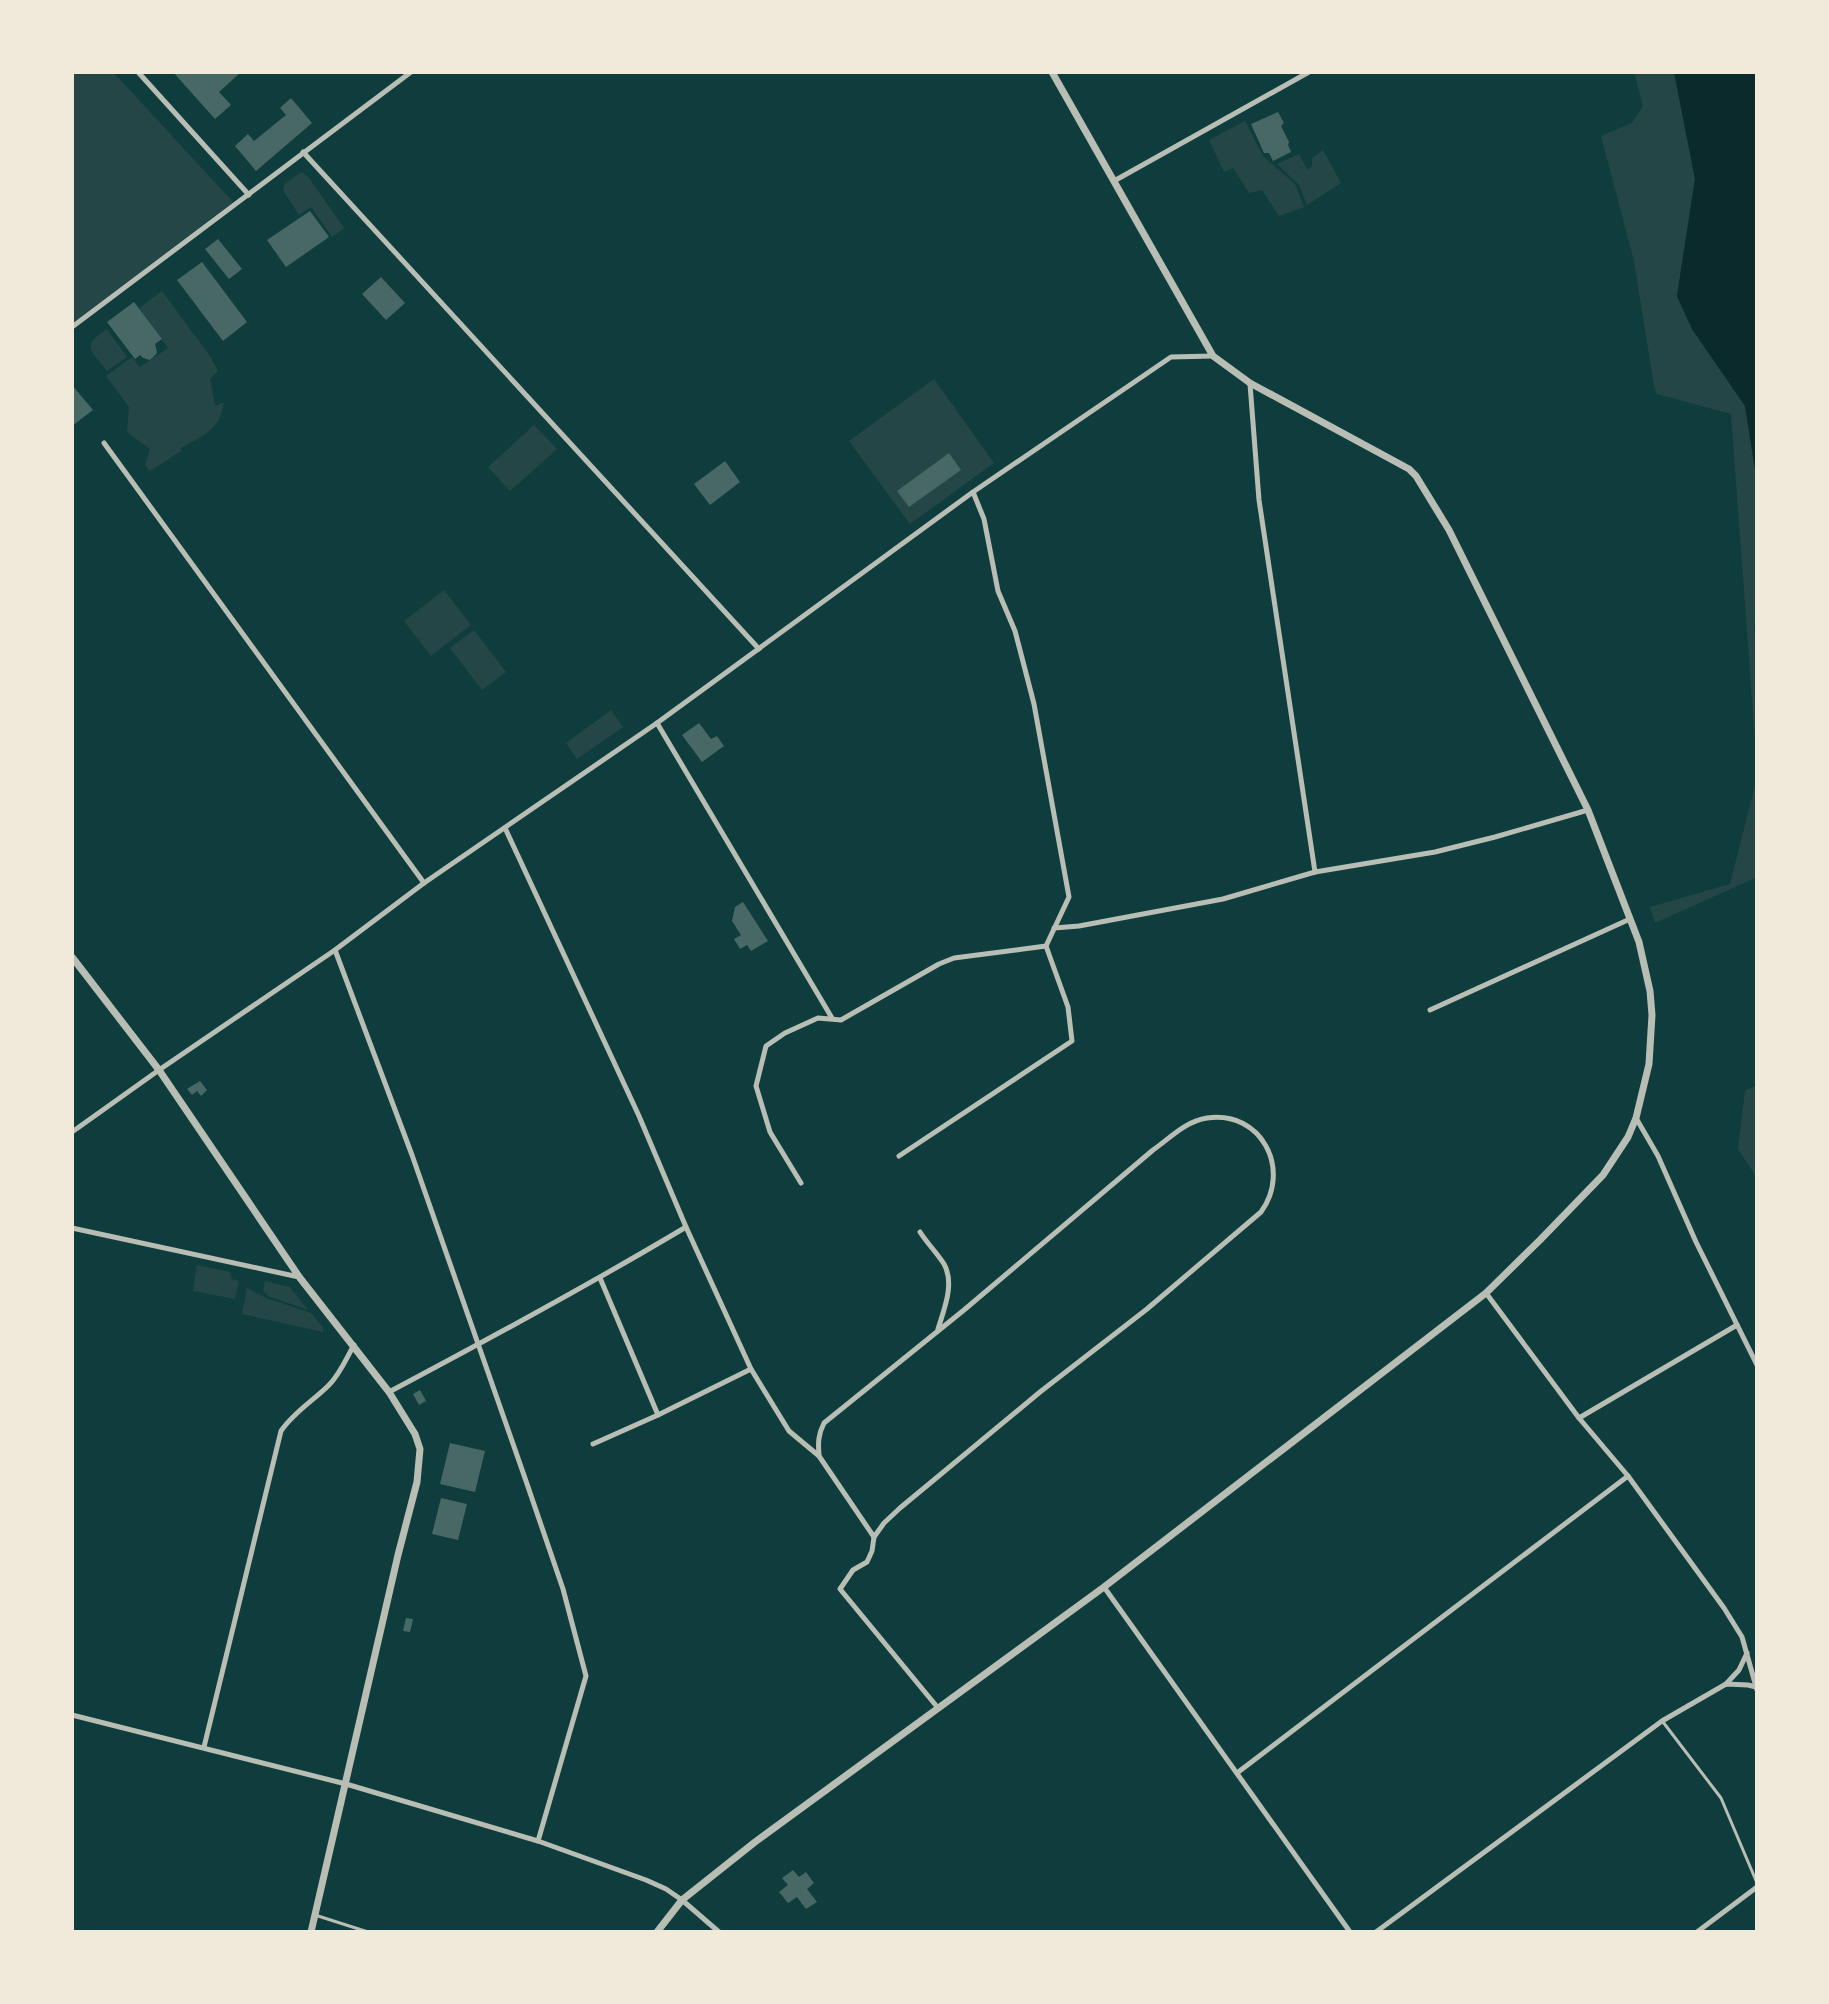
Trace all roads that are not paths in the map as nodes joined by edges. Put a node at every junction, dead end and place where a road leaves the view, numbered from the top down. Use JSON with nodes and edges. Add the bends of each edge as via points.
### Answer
{"nodes":[{"id":1,"x":138,"y":72,"type":"edge"},
{"id":2,"x":411,"y":72,"type":"edge"},
{"id":3,"x":1052,"y":72,"type":"edge"},
{"id":4,"x":1309,"y":72,"type":"edge"},
{"id":5,"x":303,"y":152,"type":"junction"},
{"id":6,"x":1113,"y":182,"type":"junction"},
{"id":7,"x":249,"y":195,"type":"junction"},
{"id":8,"x":72,"y":327,"type":"edge"},
{"id":9,"x":1213,"y":356,"type":"junction"},
{"id":10,"x":1250,"y":383,"type":"junction"},
{"id":11,"x":104,"y":443,"type":"dead end"},
{"id":12,"x":973,"y":492,"type":"junction"},
{"id":13,"x":759,"y":649,"type":"junction"},
{"id":14,"x":657,"y":723,"type":"junction"},
{"id":15,"x":1588,"y":810,"type":"junction"},
{"id":16,"x":505,"y":828,"type":"junction"},
{"id":17,"x":1315,"y":872,"type":"junction"},
{"id":18,"x":424,"y":883,"type":"junction"},
{"id":19,"x":1631,"y":919,"type":"junction"},
{"id":20,"x":1054,"y":928,"type":"junction"},
{"id":21,"x":1046,"y":946,"type":"junction"},
{"id":22,"x":335,"y":950,"type":"junction"},
{"id":23,"x":72,"y":957,"type":"edge"},
{"id":24,"x":1430,"y":1010,"type":"dead end"},
{"id":25,"x":832,"y":1019,"type":"junction"},
{"id":26,"x":159,"y":1070,"type":"junction"},
{"id":27,"x":1636,"y":1118,"type":"junction"},
{"id":28,"x":72,"y":1132,"type":"edge"},
{"id":29,"x":899,"y":1156,"type":"dead end"},
{"id":30,"x":801,"y":1183,"type":"dead end"},
{"id":31,"x":686,"y":1227,"type":"junction"},
{"id":32,"x":72,"y":1228,"type":"edge"},
{"id":33,"x":920,"y":1232,"type":"dead end"},
{"id":34,"x":300,"y":1278,"type":"junction"},
{"id":35,"x":600,"y":1278,"type":"junction"},
{"id":36,"x":1486,"y":1293,"type":"junction"},
{"id":37,"x":1737,"y":1325,"type":"junction"},
{"id":38,"x":938,"y":1331,"type":"junction"},
{"id":39,"x":354,"y":1345,"type":"junction"},
{"id":40,"x":478,"y":1345,"type":"junction"},
{"id":41,"x":1757,"y":1365,"type":"edge"},
{"id":42,"x":751,"y":1369,"type":"junction"},
{"id":43,"x":389,"y":1392,"type":"junction"},
{"id":44,"x":658,"y":1415,"type":"junction"},
{"id":45,"x":1579,"y":1418,"type":"junction"},
{"id":46,"x":593,"y":1444,"type":"dead end"},
{"id":47,"x":819,"y":1456,"type":"junction"},
{"id":48,"x":1628,"y":1476,"type":"junction"},
{"id":49,"x":874,"y":1537,"type":"junction"},
{"id":50,"x":1104,"y":1587,"type":"junction"},
{"id":51,"x":1747,"y":1652,"type":"junction"},
{"id":52,"x":1726,"y":1684,"type":"junction"},
{"id":53,"x":1757,"y":1688,"type":"edge"},
{"id":54,"x":938,"y":1708,"type":"junction"},
{"id":55,"x":72,"y":1715,"type":"edge"},
{"id":56,"x":1662,"y":1721,"type":"junction"},
{"id":57,"x":204,"y":1747,"type":"junction"},
{"id":58,"x":1237,"y":1773,"type":"junction"},
{"id":59,"x":346,"y":1784,"type":"junction"},
{"id":60,"x":538,"y":1841,"type":"junction"},
{"id":61,"x":1757,"y":1885,"type":"edge"},
{"id":62,"x":682,"y":1900,"type":"junction"},
{"id":63,"x":315,"y":1915,"type":"junction"},
{"id":64,"x":311,"y":1932,"type":"edge"},
{"id":65,"x":368,"y":1932,"type":"edge"},
{"id":66,"x":657,"y":1932,"type":"edge"},
{"id":67,"x":719,"y":1932,"type":"edge"},
{"id":68,"x":1350,"y":1932,"type":"edge"},
{"id":69,"x":1376,"y":1932,"type":"edge"},
{"id":70,"x":1697,"y":1932,"type":"edge"}],
"edges":[{"from":1,"to":7,"type":"street"},
{"from":2,"to":5,"type":"street"},
{"from":3,"to":6,"type":"street"},
{"from":4,"to":6,"type":"street"},
{"from":5,"to":7,"type":"street"},
{"from":5,"to":13,"type":"street"},
{"from":6,"to":9,"type":"street"},
{"from":7,"to":8,"type":"street"},
{"from":9,"to":10,"type":"street"},
{"from":9,"to":12,"type":"street","via":[[1171,357]]},
{"from":10,"to":15,"type":"street","via":[[1416,476],[1449,530]]},
{"from":10,"to":17,"type":"street","via":[[1259,500]]},
{"from":11,"to":18,"type":"street"},
{"from":12,"to":13,"type":"street"},
{"from":12,"to":20,"type":"street","via":[[1040,733],[1069,897]]},
{"from":13,"to":14,"type":"street"},
{"from":14,"to":16,"type":"street"},
{"from":14,"to":25,"type":"street"},
{"from":15,"to":17,"type":"street","via":[[1435,852]]},
{"from":15,"to":19,"type":"street"},
{"from":16,"to":18,"type":"street"},
{"from":16,"to":31,"type":"street"},
{"from":17,"to":20,"type":"street","via":[[1223,899]]},
{"from":18,"to":22,"type":"street"},
{"from":19,"to":24,"type":"street"},
{"from":19,"to":27,"type":"street","via":[[1646,966],[1652,1015],[1649,1064]]},
{"from":20,"to":21,"type":"street"},
{"from":21,"to":25,"type":"street","via":[[954,958],[841,1020]]},
{"from":21,"to":29,"type":"street","via":[[1068,1007],[1072,1041]]},
{"from":22,"to":26,"type":"street"},
{"from":22,"to":40,"type":"street"},
{"from":23,"to":26,"type":"street"},
{"from":25,"to":30,"type":"street","via":[[818,1018],[766,1046],[756,1086],[770,1132]]},
{"from":26,"to":28,"type":"street"},
{"from":26,"to":34,"type":"street"},
{"from":27,"to":36,"type":"street","via":[[1603,1175]]},
{"from":27,"to":37,"type":"street"},
{"from":31,"to":35,"type":"street"},
{"from":31,"to":42,"type":"street"},
{"from":32,"to":34,"type":"street"},
{"from":33,"to":38,"type":"street","via":[[949,1279]]},
{"from":34,"to":39,"type":"street"},
{"from":35,"to":40,"type":"street"},
{"from":35,"to":44,"type":"street"},
{"from":36,"to":45,"type":"street"},
{"from":36,"to":50,"type":"street"},
{"from":37,"to":41,"type":"street"},
{"from":37,"to":45,"type":"street"},
{"from":38,"to":47,"type":"street","via":[[824,1423]]},
{"from":38,"to":49,"type":"street","via":[[1185,1126],[1208,1118],[1233,1120],[1262,1140],[1274,1172],[1272,1193],[1261,1212],[900,1508]]},
{"from":39,"to":43,"type":"street"},
{"from":39,"to":57,"type":"street","via":[[330,1384],[281,1431]]},
{"from":40,"to":43,"type":"street"},
{"from":40,"to":60,"type":"street","via":[[563,1589],[586,1676]]},
{"from":42,"to":44,"type":"street"},
{"from":42,"to":47,"type":"street","via":[[789,1431]]},
{"from":43,"to":59,"type":"street","via":[[415,1434],[420,1463]]},
{"from":44,"to":46,"type":"street"},
{"from":45,"to":48,"type":"street"},
{"from":47,"to":49,"type":"street"},
{"from":48,"to":51,"type":"street","via":[[1724,1608]]},
{"from":48,"to":58,"type":"street"},
{"from":49,"to":54,"type":"street","via":[[871,1556],[840,1589]]},
{"from":50,"to":54,"type":"street"},
{"from":50,"to":58,"type":"street"},
{"from":51,"to":52,"type":"street"},
{"from":51,"to":53,"type":"street"},
{"from":52,"to":53,"type":"street"},
{"from":52,"to":56,"type":"street"},
{"from":54,"to":62,"type":"street"},
{"from":55,"to":57,"type":"street"},
{"from":56,"to":61,"type":"lane","via":[[1721,1798]]},
{"from":56,"to":69,"type":"street"},
{"from":57,"to":59,"type":"street"},
{"from":58,"to":68,"type":"street"},
{"from":59,"to":60,"type":"street"},
{"from":59,"to":63,"type":"street"},
{"from":60,"to":62,"type":"street","via":[[646,1880]]},
{"from":61,"to":70,"type":"street"},
{"from":62,"to":66,"type":"street"},
{"from":62,"to":67,"type":"street"},
{"from":63,"to":64,"type":"street"},
{"from":63,"to":65,"type":"lane"}]}
